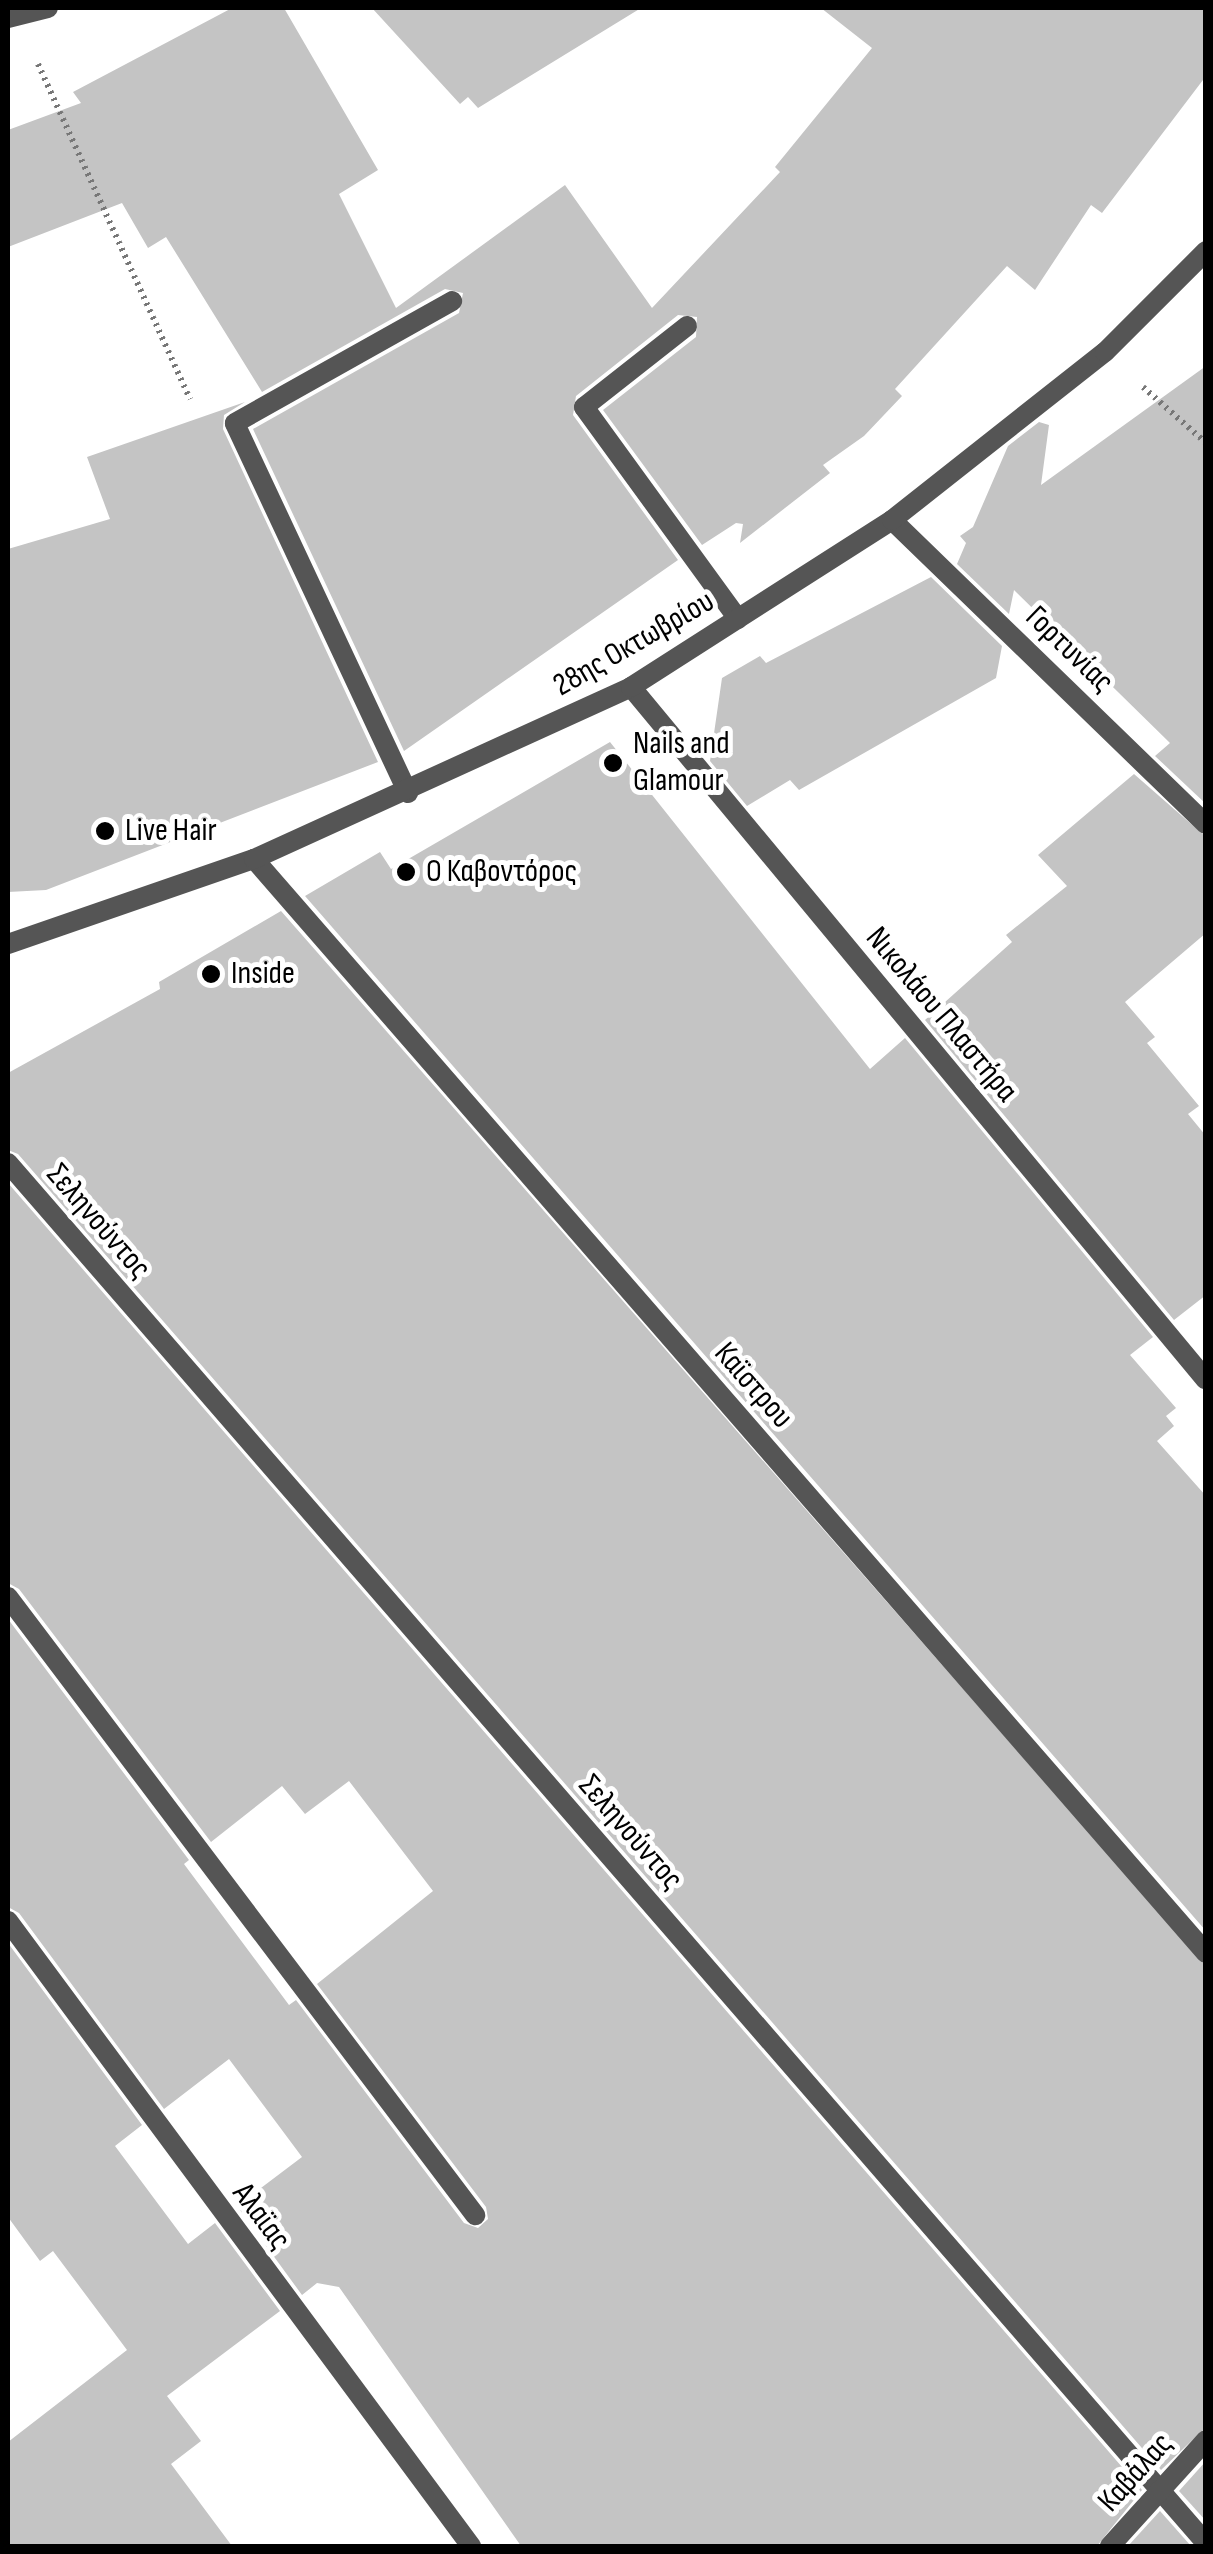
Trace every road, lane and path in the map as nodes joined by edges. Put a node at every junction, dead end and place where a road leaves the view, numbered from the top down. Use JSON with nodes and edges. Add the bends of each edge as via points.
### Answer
{"nodes":[{"id":1,"x":48,"y":8,"type":"edge"},
{"id":2,"x":12,"y":18,"type":"edge"},
{"id":3,"x":1206,"y":251,"type":"edge"},
{"id":4,"x":452,"y":301,"type":"dead end"},
{"id":5,"x":687,"y":326,"type":"dead end"},
{"id":6,"x":1105,"y":352,"type":"junction"},
{"id":7,"x":235,"y":424,"type":"junction"},
{"id":8,"x":1206,"y":443,"type":"edge"},
{"id":9,"x":892,"y":520,"type":"junction"},
{"id":10,"x":738,"y":619,"type":"junction"},
{"id":11,"x":631,"y":688,"type":"junction"},
{"id":12,"x":408,"y":794,"type":"junction"},
{"id":13,"x":1206,"y":824,"type":"edge"},
{"id":14,"x":254,"y":859,"type":"junction"},
{"id":15,"x":8,"y":944,"type":"edge"},
{"id":16,"x":8,"y":1164,"type":"edge"},
{"id":17,"x":1206,"y":1380,"type":"edge"},
{"id":18,"x":8,"y":1597,"type":"edge"},
{"id":19,"x":8,"y":1921,"type":"edge"},
{"id":20,"x":1206,"y":1953,"type":"edge"},
{"id":21,"x":475,"y":2215,"type":"dead end"},
{"id":22,"x":1206,"y":2440,"type":"edge"},
{"id":23,"x":1164,"y":2491,"type":"junction"},
{"id":24,"x":1206,"y":2543,"type":"edge"},
{"id":25,"x":470,"y":2546,"type":"edge"},
{"id":26,"x":1110,"y":2546,"type":"edge"}],
"edges":[{"from":1,"to":2,"type":"street"},
{"from":2,"to":7,"type":"path","via":[[195,410]]},
{"from":3,"to":6,"type":"street","name":"28ης Οκτωβρίου"},
{"from":4,"to":7,"type":"street"},
{"from":5,"to":10,"type":"street","via":[[584,407]]},
{"from":6,"to":8,"type":"path"},
{"from":6,"to":9,"type":"street","name":"28ης Οκτωβρίου"},
{"from":7,"to":12,"type":"street"},
{"from":9,"to":10,"type":"street","name":"28ης Οκτωβρίου"},
{"from":9,"to":13,"type":"street","name":"Γορτυνίας"},
{"from":10,"to":11,"type":"street","name":"28ης Οκτωβρίου"},
{"from":11,"to":12,"type":"street","name":"28ης Οκτωβρίου"},
{"from":11,"to":17,"type":"street","name":"Νικολάου Πλαστήρα"},
{"from":12,"to":14,"type":"street","name":"28ης Οκτωβρίου"},
{"from":14,"to":15,"type":"street","name":"28ης Οκτωβρίου"},
{"from":14,"to":20,"type":"street","name":"Καϊστρου"},
{"from":16,"to":23,"type":"street","name":"Σεληνούντος"},
{"from":18,"to":21,"type":"street"},
{"from":19,"to":25,"type":"street","name":"Αλαϊας"},
{"from":22,"to":23,"type":"street","name":"Καβάλας"},
{"from":23,"to":24,"type":"street","name":"Σεληνούντος"},
{"from":23,"to":26,"type":"street","name":"Καβάλας"}]}
